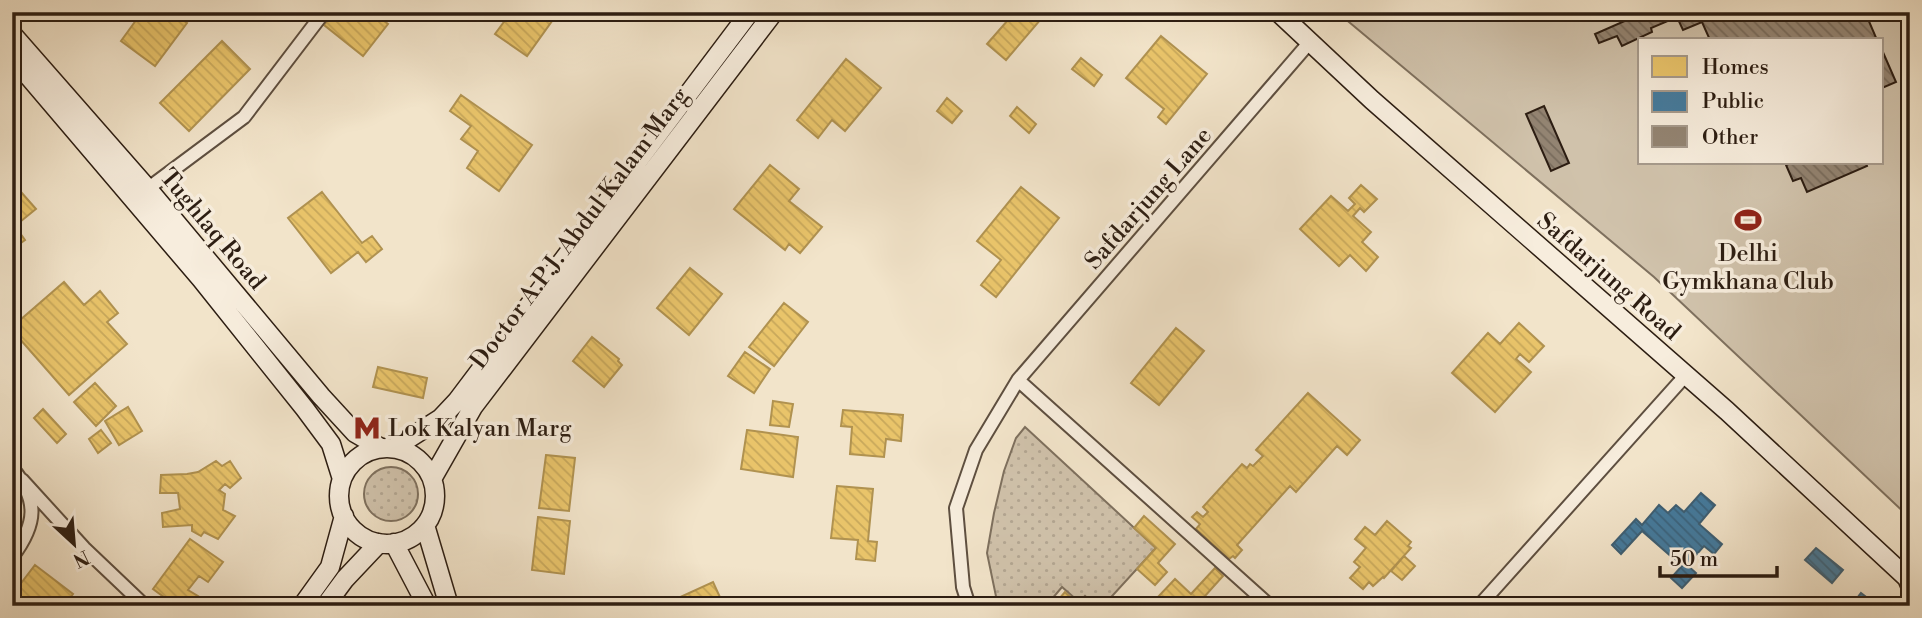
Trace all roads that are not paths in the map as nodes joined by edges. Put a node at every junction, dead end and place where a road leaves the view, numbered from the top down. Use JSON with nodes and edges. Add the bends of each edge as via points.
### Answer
{"nodes":[{"id":1,"x":750,"y":12,"type":"edge"},
{"id":2,"x":774,"y":12,"type":"edge"},
{"id":3,"x":1278,"y":12,"type":"edge"},
{"id":4,"x":323,"y":13,"type":"edge"},
{"id":5,"x":12,"y":34,"type":"edge"},
{"id":6,"x":1309,"y":43,"type":"junction"},
{"id":7,"x":14,"y":61,"type":"edge"},
{"id":8,"x":141,"y":195,"type":"junction"},
{"id":9,"x":1685,"y":376,"type":"junction"},
{"id":10,"x":1018,"y":380,"type":"junction"},
{"id":11,"x":387,"y":448,"type":"junction"},
{"id":12,"x":12,"y":468,"type":"edge"},
{"id":13,"x":432,"y":479,"type":"junction"},
{"id":14,"x":22,"y":480,"type":"junction"},
{"id":15,"x":342,"y":480,"type":"junction"},
{"id":16,"x":344,"y":516,"type":"junction"},
{"id":17,"x":425,"y":525,"type":"junction"},
{"id":18,"x":387,"y":543,"type":"junction"},
{"id":19,"x":12,"y":557,"type":"edge"},
{"id":20,"x":1909,"y":581,"type":"edge"},
{"id":21,"x":330,"y":599,"type":"edge"},
{"id":22,"x":145,"y":606,"type":"edge"},
{"id":23,"x":302,"y":606,"type":"edge"},
{"id":24,"x":427,"y":606,"type":"edge"},
{"id":25,"x":449,"y":606,"type":"edge"},
{"id":26,"x":969,"y":606,"type":"edge"},
{"id":27,"x":1270,"y":606,"type":"edge"},
{"id":28,"x":1479,"y":606,"type":"edge"}],
"edges":[{"from":1,"to":11,"type":"main road","name":"Doctor A.P.J. Abdul Kalam Marg","via":[[457,401],[441,418]]},
{"from":2,"to":13,"type":"main road","name":"Doctor A.P.J. Abdul Kalam Marg","via":[[473,408]]},
{"from":3,"to":6,"type":"main road","name":"Safdarjung Road"},
{"from":4,"to":8,"type":"street","via":[[244,117]]},
{"from":5,"to":8,"type":"main road","name":"Tughlaq Road"},
{"from":6,"to":9,"type":"main road","name":"Safdarjung Road"},
{"from":6,"to":10,"type":"street","name":"Safdarjung Lane"},
{"from":7,"to":8,"type":"main road","name":"Tughlaq Road"},
{"from":8,"to":11,"type":"main road","name":"Tughlaq Road","via":[[355,433]]},
{"from":8,"to":15,"type":"main road","name":"Tughlaq Road","via":[[331,444]]},
{"from":9,"to":20,"type":"main road","name":"Safdarjung Road"},
{"from":9,"to":28,"type":"street"},
{"from":10,"to":26,"type":"street","name":"Safdarjung Lane","via":[[976,450],[956,508]]},
{"from":10,"to":27,"type":"street"},
{"from":11,"to":13,"type":"main road","via":[[414,456]]},
{"from":11,"to":15,"type":"main road","via":[[360,456]]},
{"from":12,"to":14,"type":"street"},
{"from":13,"to":17,"type":"main road","via":[[434,508]]},
{"from":14,"to":19,"type":"street","via":[[31,502],[31,524]]},
{"from":14,"to":22,"type":"street"},
{"from":15,"to":16,"type":"main road"},
{"from":16,"to":18,"type":"main road","via":[[359,534]]},
{"from":16,"to":23,"type":"main road","via":[[330,567]]},
{"from":17,"to":18,"type":"main road","via":[[411,537]]},
{"from":17,"to":25,"type":"main road"},
{"from":18,"to":21,"type":"main road"},
{"from":18,"to":24,"type":"main road"}]}
